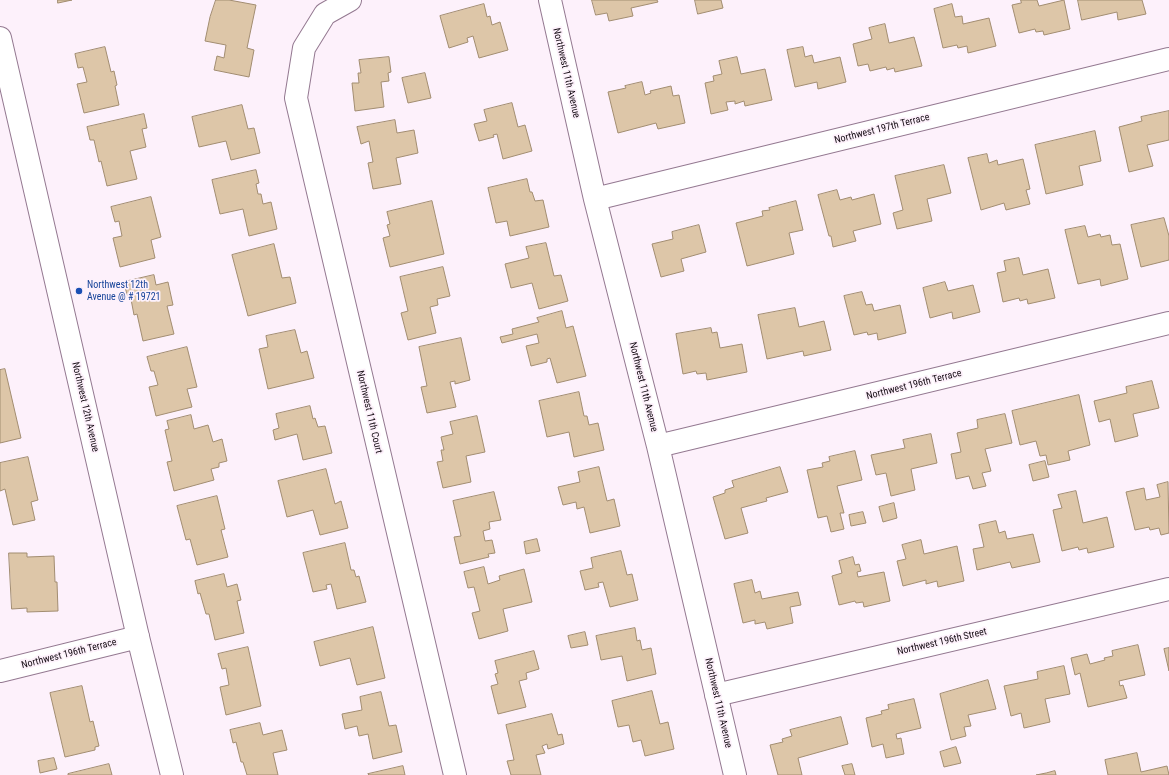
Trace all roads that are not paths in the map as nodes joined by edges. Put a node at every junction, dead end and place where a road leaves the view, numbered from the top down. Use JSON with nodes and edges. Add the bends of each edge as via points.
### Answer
{"nodes":[{"id":1,"x":350,"y":0,"type":"edge"},
{"id":2,"x":550,"y":0,"type":"edge"},
{"id":3,"x":0,"y":38,"type":"edge"},
{"id":4,"x":1169,"y":59,"type":"edge"},
{"id":5,"x":595,"y":199,"type":"junction"},
{"id":6,"x":1169,"y":323,"type":"edge"},
{"id":7,"x":658,"y":446,"type":"junction"},
{"id":8,"x":1169,"y":589,"type":"edge"},
{"id":9,"x":138,"y":637,"type":"junction"},
{"id":10,"x":0,"y":671,"type":"edge"},
{"id":11,"x":716,"y":695,"type":"junction"},
{"id":12,"x":172,"y":775,"type":"edge"},
{"id":13,"x":455,"y":775,"type":"edge"},
{"id":14,"x":735,"y":775,"type":"edge"}],
"edges":[{"from":1,"to":13,"type":"street","name":"Northwest 11th Court","via":[[324,14],[304,48],[296,98]]},
{"from":2,"to":5,"type":"street","name":"Northwest 11th Avenue"},
{"from":3,"to":9,"type":"street","name":"Northwest 12th Avenue"},
{"from":4,"to":5,"type":"street","name":"Northwest 197th Terrace"},
{"from":5,"to":7,"type":"street","name":"Northwest 11th Avenue"},
{"from":6,"to":7,"type":"street","name":"Northwest 196th Terrace"},
{"from":7,"to":11,"type":"street","name":"Northwest 11th Avenue"},
{"from":8,"to":11,"type":"street","name":"Northwest 196th Street"},
{"from":9,"to":10,"type":"street","name":"Northwest 196th Terrace"},
{"from":9,"to":12,"type":"street","name":"Northwest 12th Avenue"},
{"from":11,"to":14,"type":"street","name":"Northwest 11th Avenue"}]}
